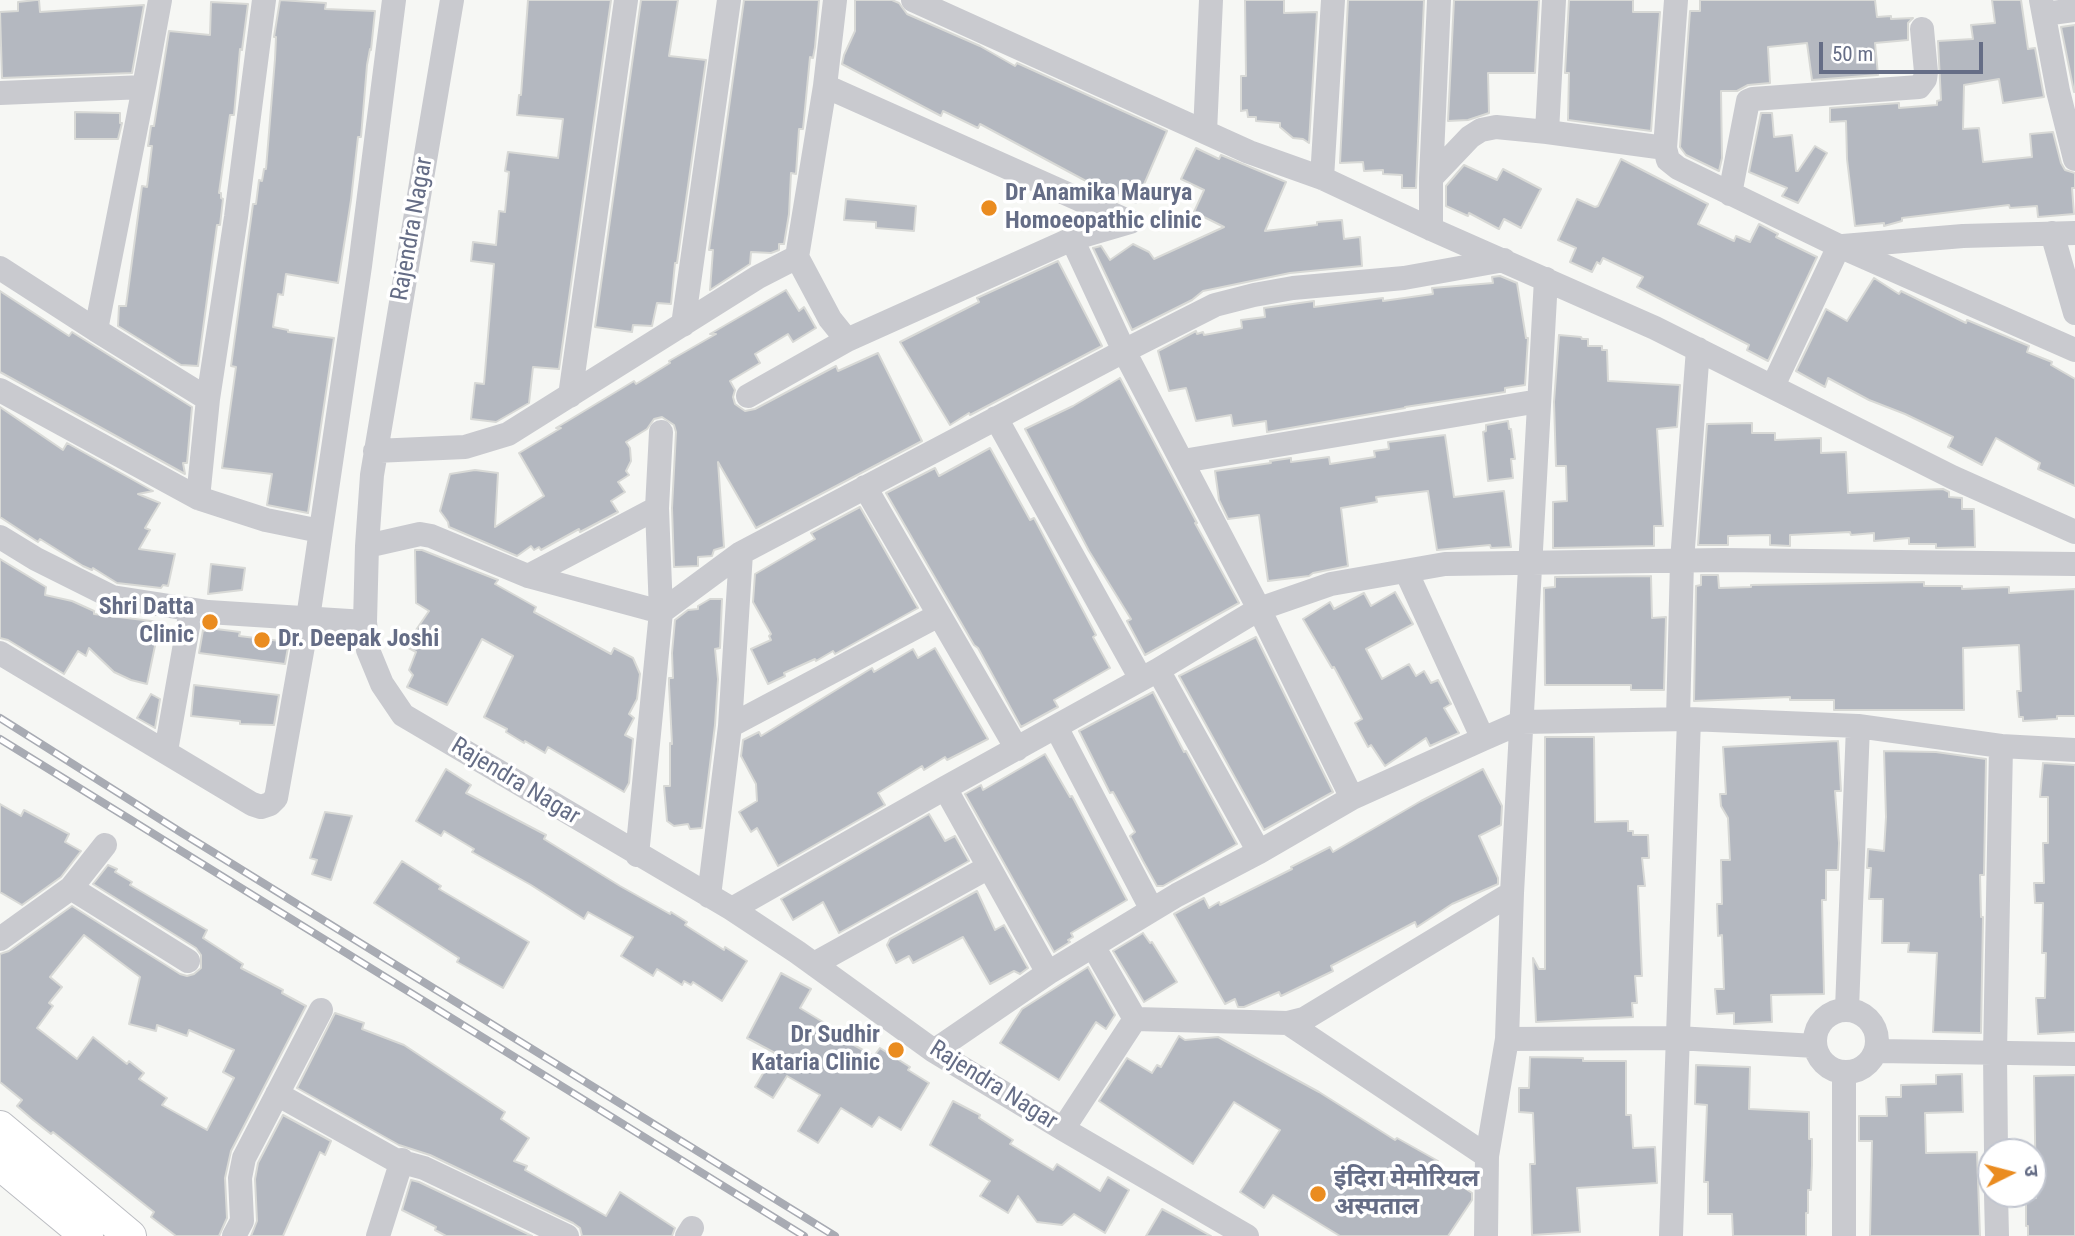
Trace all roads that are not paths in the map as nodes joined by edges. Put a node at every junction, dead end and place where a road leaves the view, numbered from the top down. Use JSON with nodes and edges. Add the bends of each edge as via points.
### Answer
{"nodes":[{"id":1,"x":160,"y":0,"type":"edge"},
{"id":2,"x":264,"y":0,"type":"edge"},
{"id":3,"x":394,"y":0,"type":"edge"},
{"id":4,"x":452,"y":0,"type":"edge"},
{"id":5,"x":626,"y":0,"type":"edge"},
{"id":6,"x":729,"y":0,"type":"edge"},
{"id":7,"x":835,"y":0,"type":"edge"},
{"id":8,"x":913,"y":0,"type":"edge"},
{"id":9,"x":1211,"y":0,"type":"edge"},
{"id":10,"x":1333,"y":0,"type":"edge"},
{"id":11,"x":1439,"y":0,"type":"edge"},
{"id":12,"x":1554,"y":0,"type":"edge"},
{"id":13,"x":1676,"y":0,"type":"edge"},
{"id":14,"x":2042,"y":7,"type":"edge"},
{"id":15,"x":2075,"y":10,"type":"edge"},
{"id":16,"x":1923,"y":29,"type":"dead end"},
{"id":17,"x":825,"y":86,"type":"junction"},
{"id":18,"x":144,"y":87,"type":"junction"},
{"id":19,"x":0,"y":93,"type":"edge"},
{"id":20,"x":2070,"y":124,"type":"edge"},
{"id":21,"x":1205,"y":132,"type":"junction"},
{"id":22,"x":1547,"y":132,"type":"junction"},
{"id":23,"x":1665,"y":148,"type":"junction"},
{"id":24,"x":2075,"y":159,"type":"edge"},
{"id":25,"x":1322,"y":178,"type":"junction"},
{"id":26,"x":1431,"y":178,"type":"junction"},
{"id":27,"x":1730,"y":194,"type":"junction"},
{"id":28,"x":1431,"y":229,"type":"junction"},
{"id":29,"x":2064,"y":233,"type":"edge"},
{"id":30,"x":1072,"y":239,"type":"junction"},
{"id":31,"x":1839,"y":246,"type":"junction"},
{"id":32,"x":797,"y":257,"type":"junction"},
{"id":33,"x":1504,"y":260,"type":"junction"},
{"id":34,"x":0,"y":268,"type":"edge"},
{"id":35,"x":1546,"y":279,"type":"junction"},
{"id":36,"x":2075,"y":313,"type":"edge"},
{"id":37,"x":683,"y":325,"type":"junction"},
{"id":38,"x":96,"y":330,"type":"junction"},
{"id":39,"x":847,"y":340,"type":"junction"},
{"id":40,"x":1698,"y":349,"type":"junction"},
{"id":41,"x":2075,"y":350,"type":"edge"},
{"id":42,"x":1124,"y":351,"type":"junction"},
{"id":43,"x":1773,"y":386,"type":"junction"},
{"id":44,"x":0,"y":390,"type":"edge"},
{"id":45,"x":570,"y":396,"type":"junction"},
{"id":46,"x":748,"y":396,"type":"dead end"},
{"id":47,"x":208,"y":399,"type":"junction"},
{"id":48,"x":1539,"y":401,"type":"junction"},
{"id":49,"x":996,"y":418,"type":"junction"},
{"id":50,"x":661,"y":432,"type":"dead end"},
{"id":51,"x":375,"y":451,"type":"junction"},
{"id":52,"x":1182,"y":461,"type":"junction"},
{"id":53,"x":864,"y":487,"type":"junction"},
{"id":54,"x":198,"y":498,"type":"junction"},
{"id":55,"x":657,"y":508,"type":"junction"},
{"id":56,"x":320,"y":531,"type":"junction"},
{"id":57,"x":2075,"y":532,"type":"edge"},
{"id":58,"x":0,"y":537,"type":"edge"},
{"id":59,"x":367,"y":546,"type":"junction"},
{"id":60,"x":741,"y":553,"type":"junction"},
{"id":61,"x":1682,"y":561,"type":"junction"},
{"id":62,"x":1530,"y":563,"type":"junction"},
{"id":63,"x":2075,"y":564,"type":"edge"},
{"id":64,"x":1406,"y":571,"type":"junction"},
{"id":65,"x":528,"y":576,"type":"junction"},
{"id":66,"x":1259,"y":609,"type":"junction"},
{"id":67,"x":191,"y":610,"type":"junction"},
{"id":68,"x":661,"y":612,"type":"junction"},
{"id":69,"x":939,"y":615,"type":"junction"},
{"id":70,"x":308,"y":618,"type":"junction"},
{"id":71,"x":365,"y":622,"type":"junction"},
{"id":72,"x":0,"y":653,"type":"edge"},
{"id":73,"x":1150,"y":674,"type":"junction"},
{"id":74,"x":1684,"y":719,"type":"junction"},
{"id":75,"x":1521,"y":722,"type":"junction"},
{"id":76,"x":730,"y":726,"type":"junction"},
{"id":77,"x":1858,"y":726,"type":"junction"},
{"id":78,"x":1056,"y":727,"type":"junction"},
{"id":79,"x":1483,"y":739,"type":"junction"},
{"id":80,"x":2001,"y":746,"type":"junction"},
{"id":81,"x":1017,"y":749,"type":"junction"},
{"id":82,"x":2075,"y":750,"type":"edge"},
{"id":83,"x":166,"y":751,"type":"junction"},
{"id":84,"x":945,"y":788,"type":"junction"},
{"id":85,"x":1352,"y":798,"type":"junction"},
{"id":86,"x":105,"y":845,"type":"dead end"},
{"id":87,"x":1259,"y":852,"type":"junction"},
{"id":88,"x":637,"y":855,"type":"junction"},
{"id":89,"x":989,"y":867,"type":"junction"},
{"id":90,"x":71,"y":888,"type":"junction"},
{"id":91,"x":1512,"y":893,"type":"junction"},
{"id":92,"x":709,"y":896,"type":"junction"},
{"id":93,"x":732,"y":909,"type":"junction"},
{"id":94,"x":1152,"y":910,"type":"junction"},
{"id":95,"x":0,"y":939,"type":"edge"},
{"id":96,"x":1093,"y":946,"type":"junction"},
{"id":97,"x":188,"y":961,"type":"dead end"},
{"id":98,"x":814,"y":964,"type":"junction"},
{"id":99,"x":1048,"y":973,"type":"junction"},
{"id":100,"x":1847,"y":1009,"type":"junction"},
{"id":101,"x":321,"y":1010,"type":"dead end"},
{"id":102,"x":1135,"y":1020,"type":"junction"},
{"id":103,"x":1288,"y":1023,"type":"junction"},
{"id":104,"x":1677,"y":1038,"type":"junction"},
{"id":105,"x":1507,"y":1039,"type":"junction"},
{"id":106,"x":1815,"y":1046,"type":"junction"},
{"id":107,"x":934,"y":1051,"type":"junction"},
{"id":108,"x":1877,"y":1051,"type":"junction"},
{"id":109,"x":1995,"y":1053,"type":"junction"},
{"id":110,"x":2075,"y":1054,"type":"edge"},
{"id":111,"x":1844,"y":1072,"type":"junction"},
{"id":112,"x":277,"y":1094,"type":"junction"},
{"id":113,"x":0,"y":1127,"type":"edge"},
{"id":114,"x":1063,"y":1129,"type":"junction"},
{"id":115,"x":1996,"y":1138,"type":"edge"},
{"id":116,"x":1487,"y":1156,"type":"junction"},
{"id":117,"x":402,"y":1160,"type":"junction"},
{"id":118,"x":0,"y":1164,"type":"edge"},
{"id":119,"x":1996,"y":1208,"type":"edge"},
{"id":120,"x":87,"y":1236,"type":"edge"},
{"id":121,"x":130,"y":1236,"type":"edge"},
{"id":122,"x":234,"y":1236,"type":"edge"},
{"id":123,"x":378,"y":1236,"type":"edge"},
{"id":124,"x":567,"y":1236,"type":"edge"},
{"id":125,"x":1247,"y":1236,"type":"edge"},
{"id":126,"x":1486,"y":1236,"type":"edge"},
{"id":127,"x":1671,"y":1236,"type":"edge"},
{"id":128,"x":1844,"y":1236,"type":"edge"},
{"id":129,"x":1997,"y":1236,"type":"edge"}],
"edges":[{"from":1,"to":18,"type":"street"},
{"from":2,"to":47,"type":"street"},
{"from":3,"to":56,"type":"street"},
{"from":4,"to":51,"type":"street","name":"Rajendra Nagar"},
{"from":5,"to":45,"type":"street"},
{"from":6,"to":37,"type":"street"},
{"from":7,"to":17,"type":"street"},
{"from":8,"to":21,"type":"street"},
{"from":9,"to":21,"type":"street"},
{"from":10,"to":25,"type":"street"},
{"from":11,"to":26,"type":"street"},
{"from":12,"to":22,"type":"street"},
{"from":13,"to":23,"type":"street"},
{"from":14,"to":15,"type":"street"},
{"from":14,"to":20,"type":"street"},
{"from":16,"to":27,"type":"street","via":[[1926,72],[1919,87],[1748,102]]},
{"from":17,"to":30,"type":"street","via":[[1130,222]]},
{"from":17,"to":32,"type":"street"},
{"from":18,"to":19,"type":"street"},
{"from":18,"to":38,"type":"street"},
{"from":20,"to":24,"type":"street"},
{"from":21,"to":25,"type":"street"},
{"from":22,"to":23,"type":"street"},
{"from":22,"to":26,"type":"street","via":[[1481,130]]},
{"from":23,"to":27,"type":"street","via":[[1668,160],[1678,168]]},
{"from":25,"to":28,"type":"street"},
{"from":26,"to":28,"type":"street"},
{"from":27,"to":31,"type":"street"},
{"from":28,"to":33,"type":"street"},
{"from":29,"to":31,"type":"street"},
{"from":29,"to":36,"type":"street"},
{"from":30,"to":39,"type":"street"},
{"from":30,"to":42,"type":"street"},
{"from":31,"to":41,"type":"street"},
{"from":31,"to":43,"type":"street"},
{"from":32,"to":37,"type":"street"},
{"from":32,"to":39,"type":"street","via":[[830,319]]},
{"from":33,"to":35,"type":"street"},
{"from":33,"to":42,"type":"street","via":[[1404,278],[1293,288],[1215,304]]},
{"from":34,"to":38,"type":"street"},
{"from":35,"to":40,"type":"street"},
{"from":35,"to":48,"type":"street"},
{"from":37,"to":45,"type":"street"},
{"from":38,"to":47,"type":"street"},
{"from":39,"to":46,"type":"street"},
{"from":40,"to":43,"type":"street"},
{"from":40,"to":61,"type":"street"},
{"from":42,"to":49,"type":"street"},
{"from":42,"to":52,"type":"street"},
{"from":43,"to":57,"type":"street","via":[[1952,477]]},
{"from":44,"to":54,"type":"street"},
{"from":45,"to":51,"type":"street","via":[[488,441],[465,447]]},
{"from":47,"to":54,"type":"street"},
{"from":48,"to":52,"type":"street"},
{"from":48,"to":62,"type":"street"},
{"from":49,"to":53,"type":"street"},
{"from":49,"to":73,"type":"street"},
{"from":50,"to":55,"type":"street"},
{"from":51,"to":59,"type":"street","name":"Rajendra Nagar"},
{"from":52,"to":66,"type":"street"},
{"from":53,"to":60,"type":"street"},
{"from":53,"to":69,"type":"street"},
{"from":54,"to":56,"type":"street"},
{"from":55,"to":65,"type":"street"},
{"from":55,"to":68,"type":"street"},
{"from":56,"to":70,"type":"street"},
{"from":58,"to":67,"type":"street","via":[[112,597]]},
{"from":59,"to":65,"type":"street","via":[[420,534],[431,536]]},
{"from":59,"to":71,"type":"street","name":"Rajendra Nagar"},
{"from":60,"to":68,"type":"street"},
{"from":60,"to":76,"type":"street"},
{"from":61,"to":62,"type":"street"},
{"from":61,"to":63,"type":"street"},
{"from":61,"to":74,"type":"street"},
{"from":62,"to":64,"type":"street","via":[[1445,564]]},
{"from":62,"to":75,"type":"street"},
{"from":64,"to":66,"type":"street","via":[[1331,584]]},
{"from":64,"to":79,"type":"street"},
{"from":65,"to":68,"type":"street"},
{"from":66,"to":73,"type":"street"},
{"from":66,"to":85,"type":"street"},
{"from":67,"to":70,"type":"street"},
{"from":67,"to":83,"type":"street"},
{"from":68,"to":88,"type":"street"},
{"from":69,"to":76,"type":"street"},
{"from":69,"to":81,"type":"street"},
{"from":70,"to":71,"type":"street"},
{"from":70,"to":83,"type":"street","via":[[276,798],[270,804],[252,804]]},
{"from":71,"to":88,"type":"street","name":"Rajendra Nagar","via":[[368,650],[382,684],[403,715]]},
{"from":72,"to":83,"type":"street"},
{"from":73,"to":78,"type":"street"},
{"from":73,"to":87,"type":"street"},
{"from":74,"to":75,"type":"street"},
{"from":74,"to":77,"type":"street"},
{"from":74,"to":104,"type":"street"},
{"from":75,"to":79,"type":"street"},
{"from":75,"to":91,"type":"street"},
{"from":76,"to":92,"type":"street"},
{"from":77,"to":80,"type":"street"},
{"from":77,"to":100,"type":"street"},
{"from":78,"to":81,"type":"street"},
{"from":78,"to":94,"type":"street"},
{"from":79,"to":85,"type":"street"},
{"from":80,"to":82,"type":"street"},
{"from":80,"to":109,"type":"street"},
{"from":81,"to":84,"type":"street"},
{"from":84,"to":89,"type":"street"},
{"from":84,"to":93,"type":"street"},
{"from":85,"to":87,"type":"street"},
{"from":86,"to":90,"type":"street"},
{"from":87,"to":94,"type":"street"},
{"from":88,"to":92,"type":"street","name":"Rajendra Nagar"},
{"from":89,"to":98,"type":"street"},
{"from":89,"to":99,"type":"street"},
{"from":90,"to":95,"type":"street"},
{"from":90,"to":97,"type":"street"},
{"from":91,"to":103,"type":"street","via":[[1304,1019]]},
{"from":91,"to":105,"type":"street"},
{"from":92,"to":93,"type":"street","name":"Rajendra Nagar"},
{"from":93,"to":98,"type":"street","name":"Rajendra Nagar"},
{"from":94,"to":96,"type":"street"},
{"from":96,"to":99,"type":"street"},
{"from":96,"to":102,"type":"street"},
{"from":98,"to":107,"type":"street","name":"Rajendra Nagar"},
{"from":99,"to":107,"type":"street"},
{"from":100,"to":106,"type":"street","via":[[1826,1016],[1819,1024]]},
{"from":100,"to":108,"type":"street","via":[[1858,1011],[1874,1025]]},
{"from":101,"to":112,"type":"street"},
{"from":102,"to":103,"type":"street"},
{"from":102,"to":114,"type":"street"},
{"from":103,"to":116,"type":"street"},
{"from":104,"to":105,"type":"street"},
{"from":104,"to":106,"type":"street"},
{"from":104,"to":127,"type":"street"},
{"from":105,"to":116,"type":"street"},
{"from":106,"to":111,"type":"street","via":[[1824,1065]]},
{"from":107,"to":114,"type":"street","name":"Rajendra Nagar"},
{"from":108,"to":109,"type":"street"},
{"from":108,"to":111,"type":"street","via":[[1867,1064]]},
{"from":109,"to":110,"type":"street"},
{"from":109,"to":115,"type":"street"},
{"from":111,"to":128,"type":"street"},
{"from":112,"to":117,"type":"street"},
{"from":112,"to":122,"type":"street","via":[[241,1168],[242,1221]]},
{"from":113,"to":121,"type":"main road"},
{"from":114,"to":125,"type":"street","name":"Rajendra Nagar"},
{"from":116,"to":126,"type":"street"},
{"from":117,"to":123,"type":"street"},
{"from":117,"to":124,"type":"street"},
{"from":118,"to":120,"type":"main road"},
{"from":119,"to":129,"type":"street"}]}
